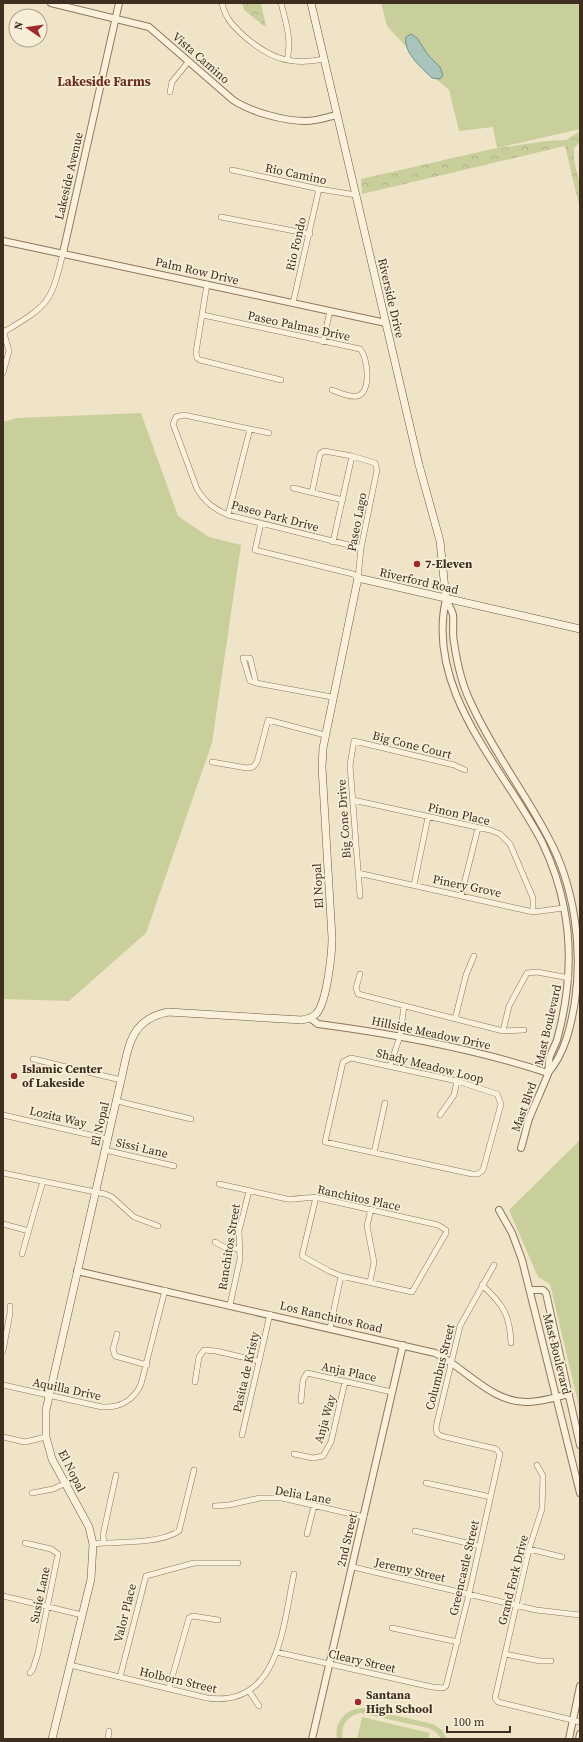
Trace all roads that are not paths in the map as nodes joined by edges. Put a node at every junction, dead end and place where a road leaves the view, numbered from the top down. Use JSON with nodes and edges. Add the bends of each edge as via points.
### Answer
{"nodes":[{"id":1,"x":52,"y":3,"type":"edge"},
{"id":2,"x":119,"y":3,"type":"edge"},
{"id":3,"x":222,"y":3,"type":"edge"},
{"id":4,"x":281,"y":3,"type":"edge"},
{"id":5,"x":311,"y":3,"type":"edge"},
{"id":6,"x":116,"y":18,"type":"junction"},
{"id":7,"x":324,"y":59,"type":"junction"},
{"id":8,"x":287,"y":60,"type":"junction"},
{"id":9,"x":189,"y":61,"type":"junction"},
{"id":10,"x":170,"y":92,"type":"dead end"},
{"id":11,"x":337,"y":115,"type":"junction"},
{"id":12,"x":232,"y":170,"type":"dead end"},
{"id":13,"x":319,"y":189,"type":"junction"},
{"id":14,"x":356,"y":195,"type":"junction"},
{"id":15,"x":221,"y":217,"type":"dead end"},
{"id":16,"x":310,"y":234,"type":"junction"},
{"id":17,"x":3,"y":241,"type":"edge"},
{"id":18,"x":62,"y":252,"type":"junction"},
{"id":19,"x":207,"y":284,"type":"junction"},
{"id":20,"x":293,"y":303,"type":"junction"},
{"id":21,"x":330,"y":311,"type":"junction"},
{"id":22,"x":202,"y":315,"type":"junction"},
{"id":23,"x":386,"y":323,"type":"junction"},
{"id":24,"x":4,"y":331,"type":"edge"},
{"id":25,"x":323,"y":342,"type":"junction"},
{"id":26,"x":3,"y":373,"type":"edge"},
{"id":27,"x":281,"y":380,"type":"dead end"},
{"id":28,"x":332,"y":390,"type":"dead end"},
{"id":29,"x":250,"y":429,"type":"junction"},
{"id":30,"x":269,"y":434,"type":"dead end"},
{"id":31,"x":352,"y":456,"type":"junction"},
{"id":32,"x":293,"y":488,"type":"dead end"},
{"id":33,"x":312,"y":492,"type":"junction"},
{"id":34,"x":343,"y":500,"type":"junction"},
{"id":35,"x":228,"y":515,"type":"junction"},
{"id":36,"x":261,"y":522,"type":"junction"},
{"id":37,"x":333,"y":542,"type":"junction"},
{"id":38,"x":361,"y":548,"type":"junction"},
{"id":39,"x":358,"y":578,"type":"junction"},
{"id":40,"x":446,"y":598,"type":"junction"},
{"id":41,"x":580,"y":629,"type":"edge"},
{"id":42,"x":256,"y":683,"type":"junction"},
{"id":43,"x":332,"y":697,"type":"junction"},
{"id":44,"x":325,"y":735,"type":"junction"},
{"id":45,"x":489,"y":740,"type":"junction"},
{"id":46,"x":354,"y":741,"type":"joint"},
{"id":47,"x":482,"y":744,"type":"junction"},
{"id":48,"x":212,"y":762,"type":"dead end"},
{"id":49,"x":465,"y":770,"type":"dead end"},
{"id":50,"x":353,"y":800,"type":"junction"},
{"id":51,"x":428,"y":817,"type":"junction"},
{"id":52,"x":478,"y":828,"type":"junction"},
{"id":53,"x":358,"y":873,"type":"junction"},
{"id":54,"x":414,"y":886,"type":"junction"},
{"id":55,"x":360,"y":896,"type":"dead end"},
{"id":56,"x":461,"y":896,"type":"junction"},
{"id":57,"x":580,"y":905,"type":"edge"},
{"id":58,"x":573,"y":906,"type":"junction"},
{"id":59,"x":564,"y":908,"type":"junction"},
{"id":60,"x":534,"y":912,"type":"junction"},
{"id":61,"x":474,"y":956,"type":"dead end"},
{"id":62,"x":360,"y":974,"type":"dead end"},
{"id":63,"x":570,"y":978,"type":"junction"},
{"id":64,"x":404,"y":1006,"type":"junction"},
{"id":65,"x":310,"y":1018,"type":"junction"},
{"id":66,"x":455,"y":1019,"type":"junction"},
{"id":67,"x":524,"y":1030,"type":"dead end"},
{"id":68,"x":503,"y":1031,"type":"junction"},
{"id":69,"x":400,"y":1036,"type":"junction"},
{"id":70,"x":33,"y":1060,"type":"dead end"},
{"id":71,"x":390,"y":1066,"type":"junction"},
{"id":72,"x":548,"y":1073,"type":"junction"},
{"id":73,"x":121,"y":1080,"type":"junction"},
{"id":74,"x":457,"y":1081,"type":"junction"},
{"id":75,"x":116,"y":1101,"type":"junction"},
{"id":76,"x":385,"y":1103,"type":"dead end"},
{"id":77,"x":3,"y":1114,"type":"edge"},
{"id":78,"x":440,"y":1115,"type":"dead end"},
{"id":79,"x":191,"y":1119,"type":"dead end"},
{"id":80,"x":108,"y":1139,"type":"junction"},
{"id":81,"x":521,"y":1148,"type":"dead end"},
{"id":82,"x":105,"y":1150,"type":"junction"},
{"id":83,"x":374,"y":1153,"type":"junction"},
{"id":84,"x":174,"y":1166,"type":"dead end"},
{"id":85,"x":3,"y":1173,"type":"edge"},
{"id":86,"x":43,"y":1181,"type":"junction"},
{"id":87,"x":219,"y":1184,"type":"dead end"},
{"id":88,"x":249,"y":1191,"type":"junction"},
{"id":89,"x":96,"y":1192,"type":"junction"},
{"id":90,"x":316,"y":1197,"type":"junction"},
{"id":91,"x":371,"y":1210,"type":"junction"},
{"id":92,"x":499,"y":1210,"type":"dead end"},
{"id":93,"x":3,"y":1224,"type":"edge"},
{"id":94,"x":158,"y":1226,"type":"dead end"},
{"id":95,"x":29,"y":1231,"type":"junction"},
{"id":96,"x":215,"y":1242,"type":"dead end"},
{"id":97,"x":238,"y":1249,"type":"junction"},
{"id":98,"x":22,"y":1254,"type":"dead end"},
{"id":99,"x":494,"y":1265,"type":"dead end"},
{"id":100,"x":77,"y":1271,"type":"junction"},
{"id":101,"x":342,"y":1276,"type":"junction"},
{"id":102,"x":370,"y":1282,"type":"junction"},
{"id":103,"x":482,"y":1285,"type":"junction"},
{"id":104,"x":165,"y":1290,"type":"junction"},
{"id":105,"x":530,"y":1290,"type":"junction"},
{"id":106,"x":230,"y":1305,"type":"junction"},
{"id":107,"x":10,"y":1306,"type":"dead end"},
{"id":108,"x":270,"y":1314,"type":"junction"},
{"id":109,"x":330,"y":1328,"type":"junction"},
{"id":110,"x":5,"y":1334,"type":"edge"},
{"id":111,"x":117,"y":1334,"type":"dead end"},
{"id":112,"x":511,"y":1343,"type":"dead end"},
{"id":113,"x":403,"y":1345,"type":"junction"},
{"id":114,"x":3,"y":1351,"type":"edge"},
{"id":115,"x":259,"y":1361,"type":"junction"},
{"id":116,"x":452,"y":1362,"type":"junction"},
{"id":117,"x":147,"y":1365,"type":"junction"},
{"id":118,"x":195,"y":1382,"type":"dead end"},
{"id":119,"x":345,"y":1382,"type":"junction"},
{"id":120,"x":3,"y":1385,"type":"edge"},
{"id":121,"x":392,"y":1392,"type":"junction"},
{"id":122,"x":568,"y":1394,"type":"junction"},
{"id":123,"x":49,"y":1395,"type":"junction"},
{"id":124,"x":556,"y":1397,"type":"junction"},
{"id":125,"x":301,"y":1401,"type":"dead end"},
{"id":126,"x":242,"y":1435,"type":"dead end"},
{"id":127,"x":3,"y":1437,"type":"edge"},
{"id":128,"x":46,"y":1437,"type":"junction"},
{"id":129,"x":580,"y":1445,"type":"edge"},
{"id":130,"x":499,"y":1451,"type":"joint"},
{"id":131,"x":294,"y":1454,"type":"dead end"},
{"id":132,"x":537,"y":1465,"type":"dead end"},
{"id":133,"x":194,"y":1470,"type":"dead end"},
{"id":134,"x":116,"y":1475,"type":"dead end"},
{"id":135,"x":579,"y":1481,"type":"edge"},
{"id":136,"x":66,"y":1483,"type":"junction"},
{"id":137,"x":426,"y":1483,"type":"dead end"},
{"id":138,"x":32,"y":1493,"type":"dead end"},
{"id":139,"x":580,"y":1493,"type":"edge"},
{"id":140,"x":491,"y":1497,"type":"junction"},
{"id":141,"x":215,"y":1506,"type":"dead end"},
{"id":142,"x":314,"y":1506,"type":"junction"},
{"id":143,"x":364,"y":1517,"type":"junction"},
{"id":144,"x":415,"y":1531,"type":"dead end"},
{"id":145,"x":307,"y":1534,"type":"dead end"},
{"id":146,"x":25,"y":1543,"type":"dead end"},
{"id":147,"x":104,"y":1543,"type":"junction"},
{"id":148,"x":93,"y":1544,"type":"junction"},
{"id":149,"x":480,"y":1546,"type":"junction"},
{"id":150,"x":529,"y":1549,"type":"junction"},
{"id":151,"x":562,"y":1557,"type":"dead end"},
{"id":152,"x":238,"y":1563,"type":"dead end"},
{"id":153,"x":353,"y":1567,"type":"junction"},
{"id":154,"x":294,"y":1574,"type":"dead end"},
{"id":155,"x":469,"y":1594,"type":"junction"},
{"id":156,"x":3,"y":1596,"type":"edge"},
{"id":157,"x":516,"y":1606,"type":"junction"},
{"id":158,"x":48,"y":1608,"type":"junction"},
{"id":159,"x":82,"y":1615,"type":"junction"},
{"id":160,"x":580,"y":1615,"type":"edge"},
{"id":161,"x":218,"y":1620,"type":"dead end"},
{"id":162,"x":392,"y":1628,"type":"dead end"},
{"id":163,"x":458,"y":1642,"type":"junction"},
{"id":164,"x":276,"y":1652,"type":"junction"},
{"id":165,"x":505,"y":1654,"type":"junction"},
{"id":166,"x":551,"y":1661,"type":"dead end"},
{"id":167,"x":329,"y":1663,"type":"junction"},
{"id":168,"x":70,"y":1665,"type":"junction"},
{"id":169,"x":30,"y":1672,"type":"dead end"},
{"id":170,"x":120,"y":1677,"type":"junction"},
{"id":171,"x":580,"y":1686,"type":"edge"},
{"id":172,"x":169,"y":1688,"type":"junction"},
{"id":173,"x":443,"y":1688,"type":"joint"},
{"id":174,"x":249,"y":1691,"type":"junction"},
{"id":175,"x":259,"y":1706,"type":"dead end"},
{"id":176,"x":577,"y":1721,"type":"edge"},
{"id":177,"x":109,"y":1731,"type":"dead end"},
{"id":178,"x":580,"y":1734,"type":"edge"},
{"id":179,"x":52,"y":1739,"type":"edge"},
{"id":180,"x":108,"y":1739,"type":"edge"},
{"id":181,"x":312,"y":1739,"type":"edge"},
{"id":182,"x":569,"y":1739,"type":"edge"},
{"id":183,"x":579,"y":1739,"type":"edge"}],
"edges":[{"from":1,"to":6,"type":"street","name":"Vista Camino"},
{"from":2,"to":6,"type":"street","name":"Lakeside Avenue"},
{"from":3,"to":8,"type":"street","via":[[226,17],[238,31],[264,52]]},
{"from":4,"to":8,"type":"street","via":[[290,38]]},
{"from":5,"to":7,"type":"main road","name":"Riverside Drive"},
{"from":6,"to":9,"type":"street","name":"Vista Camino","via":[[149,27]]},
{"from":6,"to":18,"type":"street","name":"Lakeside Avenue"},
{"from":7,"to":8,"type":"street","via":[[304,62]]},
{"from":7,"to":11,"type":"main road","name":"Riverside Drive"},
{"from":9,"to":10,"type":"street","via":[[172,82]]},
{"from":9,"to":11,"type":"street","name":"Vista Camino","via":[[233,100],[246,108],[300,121]]},
{"from":11,"to":14,"type":"main road","name":"Riverside Drive"},
{"from":12,"to":13,"type":"street","name":"Rio Camino"},
{"from":13,"to":14,"type":"street","name":"Rio Camino"},
{"from":13,"to":16,"type":"street","name":"Rio Fondo"},
{"from":14,"to":23,"type":"main road","name":"Riverside Drive"},
{"from":15,"to":16,"type":"street"},
{"from":16,"to":20,"type":"street","name":"Rio Fondo"},
{"from":17,"to":18,"type":"street","name":"Palm Row Drive"},
{"from":18,"to":19,"type":"street","name":"Palm Row Drive"},
{"from":18,"to":24,"type":"street","name":"Lakeside Avenue","via":[[49,298],[32,315]]},
{"from":19,"to":20,"type":"street","name":"Palm Row Drive"},
{"from":19,"to":22,"type":"street"},
{"from":20,"to":21,"type":"street","name":"Palm Row Drive"},
{"from":21,"to":23,"type":"street","name":"Palm Row Drive"},
{"from":21,"to":25,"type":"street"},
{"from":22,"to":25,"type":"street","name":"Paseo Palmas Drive"},
{"from":22,"to":27,"type":"street","via":[[196,354],[199,359]]},
{"from":23,"to":40,"type":"main road","name":"Riverside Drive","via":[[419,466],[440,541]]},
{"from":24,"to":26,"type":"street","via":[[10,351]]},
{"from":25,"to":28,"type":"street","name":"Paseo Palmas Drive","via":[[358,348],[364,354],[367,385],[364,392],[353,396]]},
{"from":29,"to":30,"type":"street","name":"Paseo Park Drive"},
{"from":29,"to":35,"type":"street"},
{"from":29,"to":35,"type":"street","name":"Paseo Park Drive","via":[[184,415],[176,417],[173,424],[203,499],[214,509]]},
{"from":31,"to":33,"type":"street","via":[[328,450],[320,454]]},
{"from":31,"to":34,"type":"street","name":"Paseo Lago"},
{"from":31,"to":38,"type":"street","name":"Paseo Lago","via":[[373,461],[377,470]]},
{"from":32,"to":33,"type":"street"},
{"from":33,"to":34,"type":"street"},
{"from":34,"to":37,"type":"street","name":"Paseo Lago"},
{"from":35,"to":36,"type":"street","name":"Paseo Park Drive"},
{"from":36,"to":37,"type":"street","name":"Paseo Park Drive"},
{"from":36,"to":39,"type":"street","name":"Riverford Road","via":[[255,550],[353,574]]},
{"from":37,"to":38,"type":"street","name":"Paseo Park Drive"},
{"from":38,"to":39,"type":"street","name":"Paseo Lago"},
{"from":39,"to":40,"type":"main road","name":"Riverford Road"},
{"from":39,"to":43,"type":"main road","name":"El Nopal"},
{"from":40,"to":41,"type":"main road","name":"Riverford Road"},
{"from":40,"to":45,"type":"street","name":"Mast Boulevard","via":[[453,614],[454,641],[463,681],[470,702]]},
{"from":40,"to":47,"type":"street","name":"Mast Boulevard","via":[[442,615],[447,663],[460,707]]},
{"from":42,"to":42,"type":"street","via":[[249,680],[242,658],[250,658]]},
{"from":42,"to":43,"type":"street"},
{"from":43,"to":44,"type":"main road","name":"El Nopal"},
{"from":44,"to":48,"type":"street","via":[[268,720],[257,762],[253,767]]},
{"from":44,"to":65,"type":"main road","name":"El Nopal","via":[[322,767],[332,957],[319,1009]]},
{"from":45,"to":47,"type":"street"},
{"from":45,"to":58,"type":"street","name":"Mast Boulevard","via":[[548,837],[562,866]]},
{"from":46,"to":49,"type":"street","name":"Big Cone Court","via":[[454,765]]},
{"from":46,"to":50,"type":"street","name":"Big Cone Drive","via":[[350,765]]},
{"from":47,"to":59,"type":"street","name":"Mast Boulevard","via":[[541,842],[553,869]]},
{"from":50,"to":51,"type":"street","name":"Pinon Place"},
{"from":50,"to":53,"type":"street","name":"Big Cone Drive"},
{"from":51,"to":52,"type":"street","name":"Pinon Place"},
{"from":51,"to":54,"type":"street"},
{"from":52,"to":56,"type":"street"},
{"from":52,"to":60,"type":"street","name":"Pinon Place","via":[[495,832],[510,844],[533,898]]},
{"from":53,"to":54,"type":"street","name":"Pinery Grove"},
{"from":53,"to":55,"type":"street","name":"Big Cone Drive"},
{"from":54,"to":56,"type":"street","name":"Pinery Grove"},
{"from":56,"to":60,"type":"street","name":"Pinery Grove"},
{"from":57,"to":58,"type":"street","name":"Pinery Grove"},
{"from":58,"to":59,"type":"street","name":"Pinery Grove"},
{"from":58,"to":72,"type":"street","name":"Mast Boulevard","via":[[578,946],[578,983],[574,1012],[565,1045],[558,1061]]},
{"from":59,"to":60,"type":"street","name":"Pinery Grove"},
{"from":59,"to":63,"type":"street","name":"Mast Boulevard"},
{"from":61,"to":66,"type":"street","via":[[466,975]]},
{"from":62,"to":64,"type":"street","via":[[356,988],[358,994]]},
{"from":63,"to":68,"type":"street","via":[[537,972],[527,973],[509,1006]]},
{"from":63,"to":72,"type":"street","name":"Mast Boulevard","via":[[565,1011],[550,1057]]},
{"from":64,"to":66,"type":"street"},
{"from":64,"to":69,"type":"street"},
{"from":65,"to":69,"type":"street","name":"Hillside Meadow Drive","via":[[318,1024]]},
{"from":65,"to":73,"type":"main road","name":"El Nopal","via":[[302,1020],[160,1013],[148,1018],[134,1031]]},
{"from":66,"to":68,"type":"street"},
{"from":67,"to":68,"type":"street"},
{"from":69,"to":71,"type":"street"},
{"from":69,"to":72,"type":"street","name":"Hillside Meadow Drive","via":[[523,1064]]},
{"from":70,"to":73,"type":"street"},
{"from":71,"to":74,"type":"street","name":"Shady Meadow Loop"},
{"from":71,"to":83,"type":"street","name":"Shady Meadow Loop","via":[[351,1058],[342,1062],[325,1142]]},
{"from":72,"to":81,"type":"street","name":"Mast Blvd"},
{"from":73,"to":75,"type":"main road","name":"El Nopal"},
{"from":74,"to":78,"type":"street","via":[[454,1095]]},
{"from":74,"to":83,"type":"street","name":"Shady Meadow Loop","via":[[497,1094],[501,1104],[483,1170],[478,1174],[472,1174]]},
{"from":75,"to":79,"type":"street"},
{"from":75,"to":80,"type":"main road","name":"El Nopal"},
{"from":76,"to":83,"type":"street"},
{"from":77,"to":80,"type":"street","name":"Lozita Way"},
{"from":80,"to":82,"type":"main road","name":"El Nopal"},
{"from":82,"to":84,"type":"street","name":"Sissi Lane"},
{"from":82,"to":89,"type":"main road","name":"El Nopal"},
{"from":85,"to":86,"type":"street"},
{"from":86,"to":89,"type":"street"},
{"from":86,"to":95,"type":"street"},
{"from":87,"to":88,"type":"street","name":"Ranchitos Place"},
{"from":88,"to":90,"type":"street","name":"Ranchitos Place","via":[[287,1199]]},
{"from":88,"to":97,"type":"street","name":"Ranchitos Street","via":[[239,1231]]},
{"from":89,"to":94,"type":"street","via":[[112,1197],[134,1217]]},
{"from":89,"to":100,"type":"main road","name":"El Nopal"},
{"from":90,"to":91,"type":"street","name":"Ranchitos Place"},
{"from":90,"to":101,"type":"street","via":[[302,1256]]},
{"from":91,"to":102,"type":"street","via":[[368,1230],[374,1262]]},
{"from":91,"to":102,"type":"street","name":"Ranchitos Place","via":[[438,1225],[446,1230],[446,1233],[412,1292]]},
{"from":92,"to":105,"type":"street","name":"Mast Boulevard","via":[[512,1233]]},
{"from":93,"to":95,"type":"street"},
{"from":95,"to":98,"type":"street"},
{"from":96,"to":97,"type":"street","via":[[224,1247]]},
{"from":97,"to":106,"type":"street","name":"Ranchitos Street","via":[[240,1259]]},
{"from":99,"to":103,"type":"street","name":"Columbus Street"},
{"from":100,"to":104,"type":"street","name":"Los Ranchitos Road"},
{"from":100,"to":123,"type":"main road","name":"El Nopal"},
{"from":101,"to":102,"type":"street"},
{"from":101,"to":109,"type":"street"},
{"from":103,"to":112,"type":"street","via":[[497,1299],[504,1310],[510,1325]]},
{"from":103,"to":116,"type":"street","name":"Columbus Street","via":[[460,1326]]},
{"from":104,"to":106,"type":"street","name":"Los Ranchitos Road"},
{"from":104,"to":117,"type":"street","name":"Aquilla Drive"},
{"from":105,"to":122,"type":"street","name":"Mast Boulevard","via":[[543,1290],[546,1293]]},
{"from":105,"to":124,"type":"street","name":"Mast Boulevard"},
{"from":106,"to":108,"type":"street","name":"Los Ranchitos Road"},
{"from":107,"to":110,"type":"street"},
{"from":108,"to":109,"type":"street","name":"Los Ranchitos Road"},
{"from":108,"to":115,"type":"street","name":"Pasita de Kristy"},
{"from":109,"to":113,"type":"street","name":"Los Ranchitos Road"},
{"from":110,"to":114,"type":"street"},
{"from":111,"to":117,"type":"street","via":[[113,1349],[115,1356]]},
{"from":113,"to":116,"type":"street","name":"Los Ranchitos Road","via":[[435,1352]]},
{"from":113,"to":121,"type":"street","name":"2nd Street"},
{"from":115,"to":118,"type":"street","via":[[204,1350],[199,1357]]},
{"from":115,"to":126,"type":"street","name":"Pasita de Kristy"},
{"from":116,"to":124,"type":"street","name":"Los Ranchitos Road","via":[[493,1393],[504,1398],[529,1402]]},
{"from":116,"to":130,"type":"street","name":"Columbus Street","via":[[436,1427],[437,1433]]},
{"from":117,"to":123,"type":"street","name":"Aquilla Drive","via":[[137,1392],[120,1405],[102,1406]]},
{"from":119,"to":121,"type":"street","name":"Anja Place"},
{"from":119,"to":125,"type":"street","name":"Anja Place","via":[[307,1373],[303,1380]]},
{"from":119,"to":131,"type":"street","name":"Anja Way","via":[[331,1442],[323,1456],[313,1458]]},
{"from":120,"to":123,"type":"street","name":"Aquilla Drive"},
{"from":121,"to":143,"type":"street","name":"2nd Street"},
{"from":122,"to":124,"type":"street","name":"Los Ranchitos Road"},
{"from":122,"to":129,"type":"street","name":"Mast Boulevard"},
{"from":123,"to":128,"type":"main road","name":"El Nopal"},
{"from":124,"to":135,"type":"street","name":"Mast Boulevard"},
{"from":127,"to":128,"type":"street","via":[[25,1442]]},
{"from":128,"to":136,"type":"main road","name":"El Nopal","via":[[52,1459]]},
{"from":130,"to":140,"type":"street","name":"Greencastle Street","via":[[500,1458]]},
{"from":132,"to":150,"type":"street","name":"Grand Fork Drive","via":[[543,1476],[542,1509]]},
{"from":133,"to":147,"type":"street","via":[[179,1530],[172,1535],[158,1538]]},
{"from":134,"to":147,"type":"street","via":[[103,1535]]},
{"from":135,"to":139,"type":"street","name":"Mast Boulevard"},
{"from":136,"to":138,"type":"street","via":[[53,1489]]},
{"from":136,"to":148,"type":"main road","name":"El Nopal","via":[[89,1527]]},
{"from":137,"to":140,"type":"street"},
{"from":140,"to":149,"type":"street","name":"Greencastle Street"},
{"from":141,"to":142,"type":"street","name":"Delia Lane","via":[[274,1498]]},
{"from":142,"to":143,"type":"street","name":"Delia Lane"},
{"from":142,"to":145,"type":"street"},
{"from":143,"to":153,"type":"street","name":"2nd Street"},
{"from":144,"to":149,"type":"street"},
{"from":146,"to":158,"type":"street","name":"Susie Lane","via":[[52,1549],[58,1554]]},
{"from":147,"to":148,"type":"street"},
{"from":148,"to":159,"type":"main road","name":"El Nopal","via":[[91,1579]]},
{"from":149,"to":155,"type":"street","name":"Greencastle Street"},
{"from":150,"to":151,"type":"street"},
{"from":150,"to":157,"type":"street","name":"Grand Fork Drive"},
{"from":152,"to":170,"type":"street","name":"Valor Place","via":[[194,1563],[146,1576]]},
{"from":153,"to":155,"type":"street","name":"Jeremy Street"},
{"from":153,"to":167,"type":"street","name":"2nd Street"},
{"from":154,"to":164,"type":"street","name":"Holborn Street"},
{"from":155,"to":157,"type":"street","name":"Jeremy Street"},
{"from":155,"to":163,"type":"street","name":"Greencastle Street"},
{"from":156,"to":158,"type":"street"},
{"from":157,"to":160,"type":"street","name":"Jeremy Street"},
{"from":157,"to":165,"type":"street","name":"Grand Fork Drive"},
{"from":158,"to":159,"type":"street"},
{"from":158,"to":169,"type":"street","name":"Susie Lane","via":[[33,1669]]},
{"from":159,"to":168,"type":"main road","name":"El Nopal"},
{"from":161,"to":172,"type":"street","via":[[193,1616],[189,1618]]},
{"from":162,"to":163,"type":"street"},
{"from":163,"to":173,"type":"street","name":"Greencastle Street","via":[[449,1681]]},
{"from":164,"to":167,"type":"street","name":"Cleary Street"},
{"from":164,"to":174,"type":"street","name":"Holborn Street","via":[[266,1675]]},
{"from":165,"to":166,"type":"street"},
{"from":165,"to":176,"type":"street","name":"Grand Fork Drive","via":[[495,1693],[496,1700],[507,1705]]},
{"from":167,"to":173,"type":"street","name":"Cleary Street"},
{"from":167,"to":181,"type":"street","name":"2nd Street"},
{"from":168,"to":170,"type":"street","name":"Holborn Street"},
{"from":168,"to":179,"type":"main road","name":"El Nopal"},
{"from":170,"to":172,"type":"street","name":"Holborn Street"},
{"from":171,"to":176,"type":"street"},
{"from":172,"to":174,"type":"street","name":"Holborn Street","via":[[220,1699]]},
{"from":174,"to":175,"type":"street"},
{"from":176,"to":182,"type":"street"},
{"from":177,"to":180,"type":"street"},
{"from":178,"to":183,"type":"street"}]}
